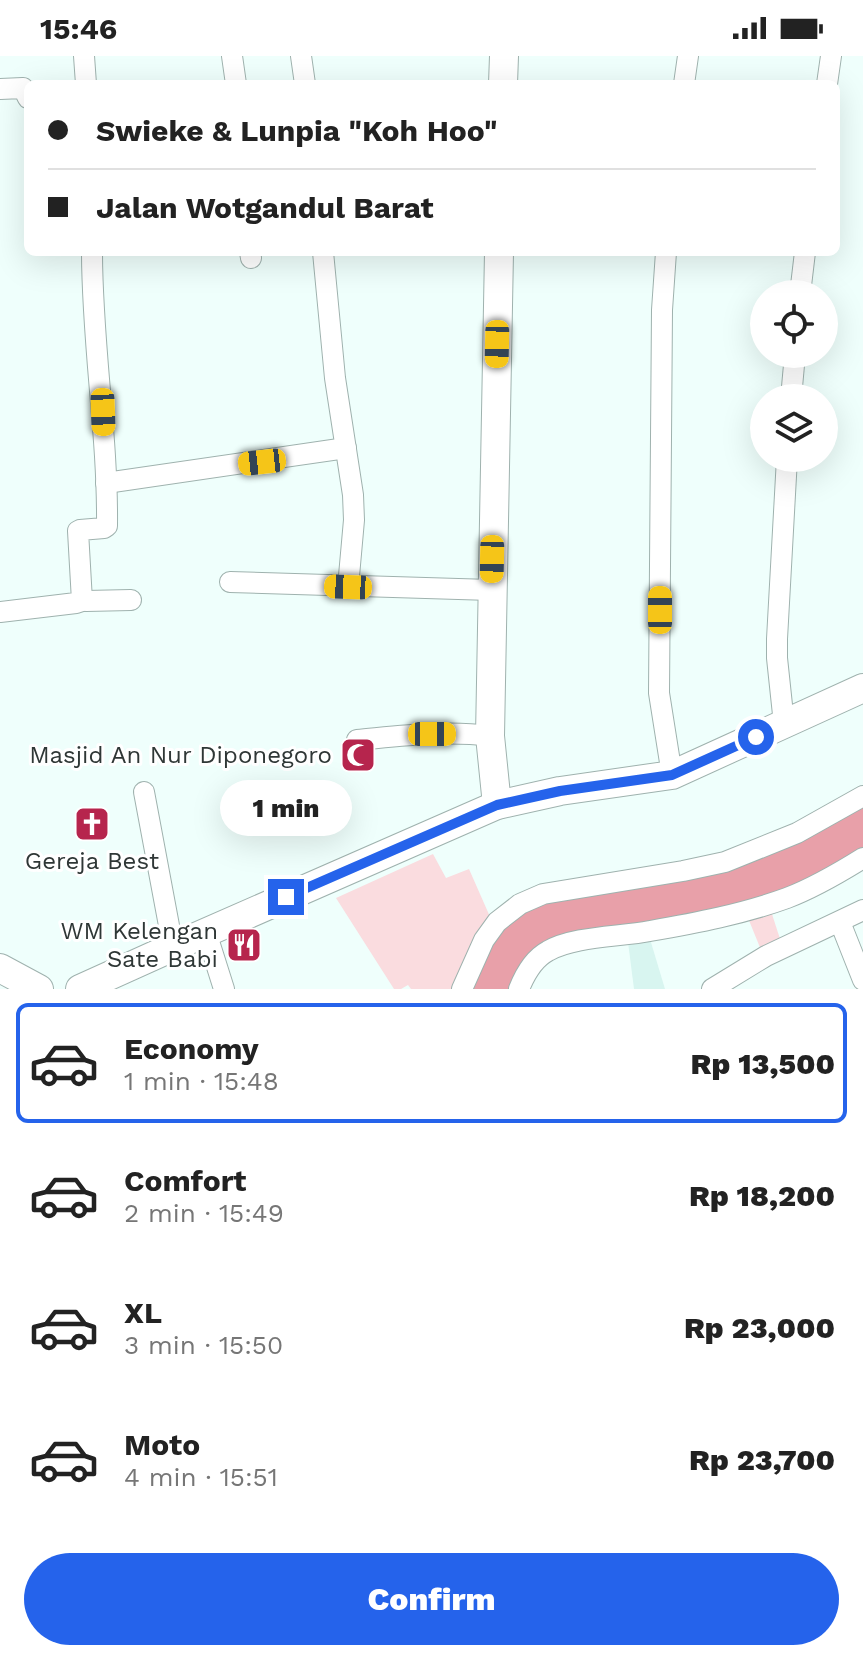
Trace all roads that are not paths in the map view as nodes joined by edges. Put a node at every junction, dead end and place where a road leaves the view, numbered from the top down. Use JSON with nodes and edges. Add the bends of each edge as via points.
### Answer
{"nodes":[{"id":1,"x":84,"y":56,"type":"edge"},
{"id":2,"x":232,"y":56,"type":"edge"},
{"id":3,"x":301,"y":56,"type":"edge"},
{"id":4,"x":504,"y":56,"type":"edge"},
{"id":5,"x":688,"y":56,"type":"edge"},
{"id":6,"x":831,"y":56,"type":"edge"},
{"id":7,"x":86,"y":80,"type":"edge"},
{"id":8,"x":235,"y":80,"type":"edge"},
{"id":9,"x":304,"y":80,"type":"edge"},
{"id":10,"x":503,"y":80,"type":"edge"},
{"id":11,"x":685,"y":80,"type":"edge"},
{"id":12,"x":828,"y":80,"type":"edge"},
{"id":13,"x":0,"y":89,"type":"edge"},
{"id":14,"x":24,"y":90,"type":"edge"},
{"id":15,"x":92,"y":256,"type":"edge"},
{"id":16,"x":323,"y":256,"type":"edge"},
{"id":17,"x":499,"y":256,"type":"edge"},
{"id":18,"x":666,"y":256,"type":"edge"},
{"id":19,"x":805,"y":256,"type":"edge"},
{"id":20,"x":802,"y":280,"type":"edge"},
{"id":21,"x":346,"y":448,"type":"junction"},
{"id":22,"x":786,"y":472,"type":"edge"},
{"id":23,"x":106,"y":483,"type":"junction"},
{"id":24,"x":230,"y":582,"type":"dead end"},
{"id":25,"x":348,"y":587,"type":"junction"},
{"id":26,"x":491,"y":590,"type":"junction"},
{"id":27,"x":83,"y":599,"type":"junction"},
{"id":28,"x":131,"y":600,"type":"dead end"},
{"id":29,"x":0,"y":612,"type":"edge"},
{"id":30,"x":863,"y":688,"type":"edge"},
{"id":31,"x":784,"y":724,"type":"junction"},
{"id":32,"x":490,"y":736,"type":"junction"},
{"id":33,"x":357,"y":740,"type":"dead end"},
{"id":34,"x":672,"y":775,"type":"junction"},
{"id":35,"x":144,"y":792,"type":"dead end"},
{"id":36,"x":863,"y":796,"type":"edge"},
{"id":37,"x":497,"y":805,"type":"junction"},
{"id":38,"x":863,"y":858,"type":"edge"},
{"id":39,"x":863,"y":910,"type":"edge"},
{"id":40,"x":840,"y":922,"type":"junction"},
{"id":41,"x":206,"y":932,"type":"junction"},
{"id":42,"x":173,"y":947,"type":"junction"},
{"id":43,"x":0,"y":968,"type":"edge"},
{"id":44,"x":863,"y":980,"type":"edge"},
{"id":45,"x":116,"y":982,"type":"edge"},
{"id":46,"x":720,"y":987,"type":"edge"},
{"id":47,"x":39,"y":989,"type":"edge"},
{"id":48,"x":80,"y":989,"type":"edge"},
{"id":49,"x":224,"y":989,"type":"edge"},
{"id":50,"x":462,"y":989,"type":"edge"},
{"id":51,"x":519,"y":989,"type":"edge"}],
"edges":[{"from":1,"to":7,"type":"street"},
{"from":2,"to":8,"type":"street"},
{"from":3,"to":9,"type":"street"},
{"from":4,"to":10,"type":"street"},
{"from":5,"to":11,"type":"street"},
{"from":6,"to":12,"type":"street"},
{"from":13,"to":14,"type":"street"},
{"from":15,"to":23,"type":"street"},
{"from":16,"to":21,"type":"street"},
{"from":17,"to":26,"type":"street"},
{"from":18,"to":34,"type":"street","via":[[659,693]]},
{"from":19,"to":20,"type":"street"},
{"from":21,"to":23,"type":"street"},
{"from":21,"to":25,"type":"street","via":[[354,520]]},
{"from":22,"to":31,"type":"street","via":[[777,639]]},
{"from":23,"to":27,"type":"street","via":[[107,526],[78,531]]},
{"from":24,"to":25,"type":"street"},
{"from":25,"to":26,"type":"street"},
{"from":26,"to":32,"type":"street"},
{"from":27,"to":28,"type":"street"},
{"from":27,"to":29,"type":"street"},
{"from":30,"to":31,"type":"street"},
{"from":31,"to":34,"type":"street"},
{"from":32,"to":33,"type":"street"},
{"from":32,"to":37,"type":"street"},
{"from":34,"to":37,"type":"street"},
{"from":35,"to":42,"type":"street"},
{"from":36,"to":50,"type":"street","via":[[797,833],[725,862],[543,894],[520,904],[484,940]]},
{"from":37,"to":41,"type":"street"},
{"from":38,"to":51,"type":"street","via":[[789,897],[756,908],[557,946],[538,957]]},
{"from":39,"to":40,"type":"street"},
{"from":40,"to":44,"type":"street"},
{"from":40,"to":46,"type":"street","via":[[766,956]]},
{"from":41,"to":42,"type":"street"},
{"from":41,"to":49,"type":"street"},
{"from":42,"to":45,"type":"street"},
{"from":43,"to":47,"type":"street"},
{"from":45,"to":48,"type":"street"}]}
